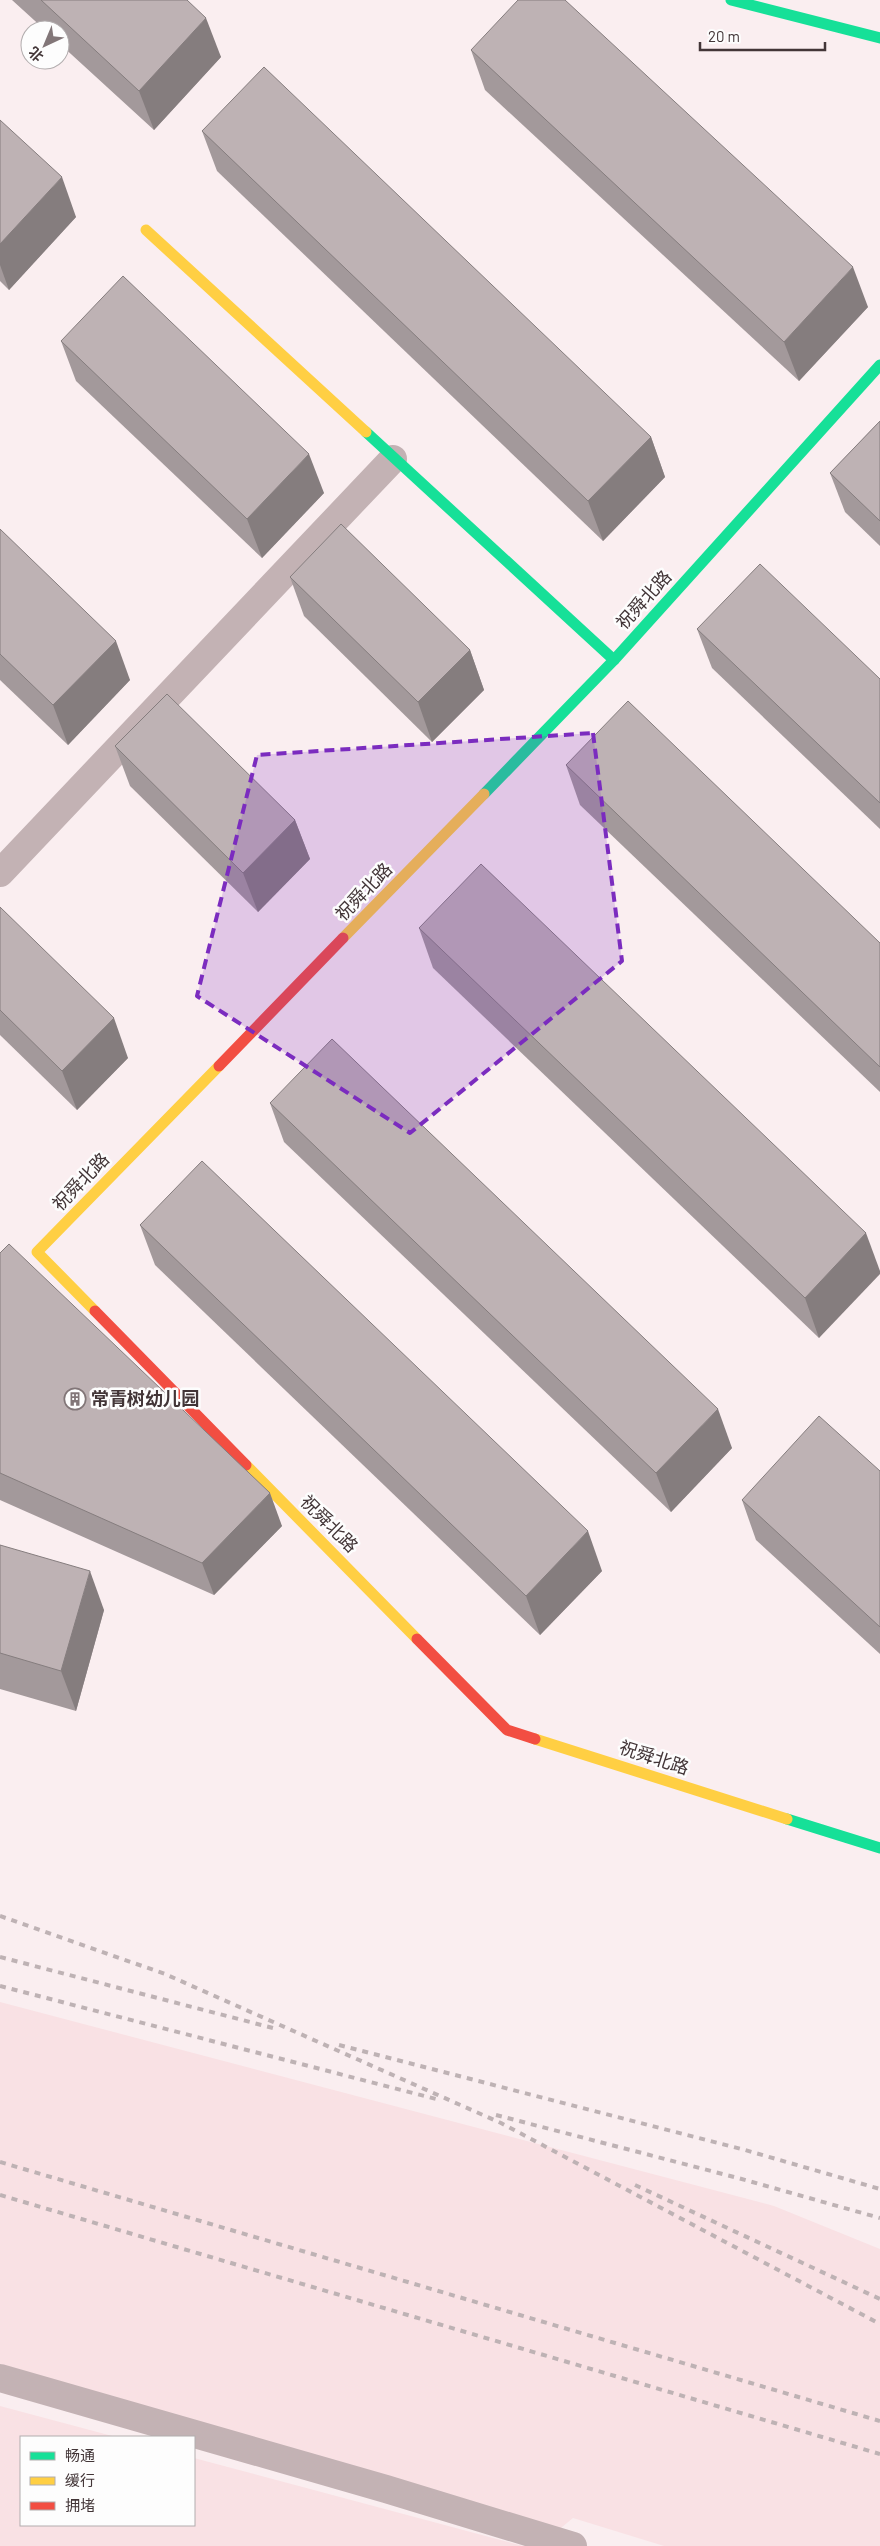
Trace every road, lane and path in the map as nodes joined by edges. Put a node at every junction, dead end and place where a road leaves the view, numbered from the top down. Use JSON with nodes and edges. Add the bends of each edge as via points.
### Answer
{"nodes":[{"id":1,"x":731,"y":0,"type":"edge"},
{"id":2,"x":880,"y":38,"type":"edge"},
{"id":3,"x":146,"y":230,"type":"dead end"},
{"id":4,"x":880,"y":365,"type":"edge"},
{"id":5,"x":393,"y":459,"type":"junction"},
{"id":6,"x":614,"y":660,"type":"junction"},
{"id":7,"x":0,"y":872,"type":"edge"},
{"id":8,"x":880,"y":1848,"type":"edge"},
{"id":9,"x":0,"y":2378,"type":"edge"},
{"id":10,"x":573,"y":2546,"type":"edge"}],
"edges":[{"from":1,"to":2,"type":"street"},
{"from":3,"to":5,"type":"street"},
{"from":4,"to":6,"type":"street","name":"祝舜北路"},
{"from":5,"to":6,"type":"street"},
{"from":5,"to":7,"type":"street"},
{"from":6,"to":8,"type":"street","name":"祝舜北路","via":[[27,1259],[508,1730]]},
{"from":9,"to":10,"type":"street"}]}
